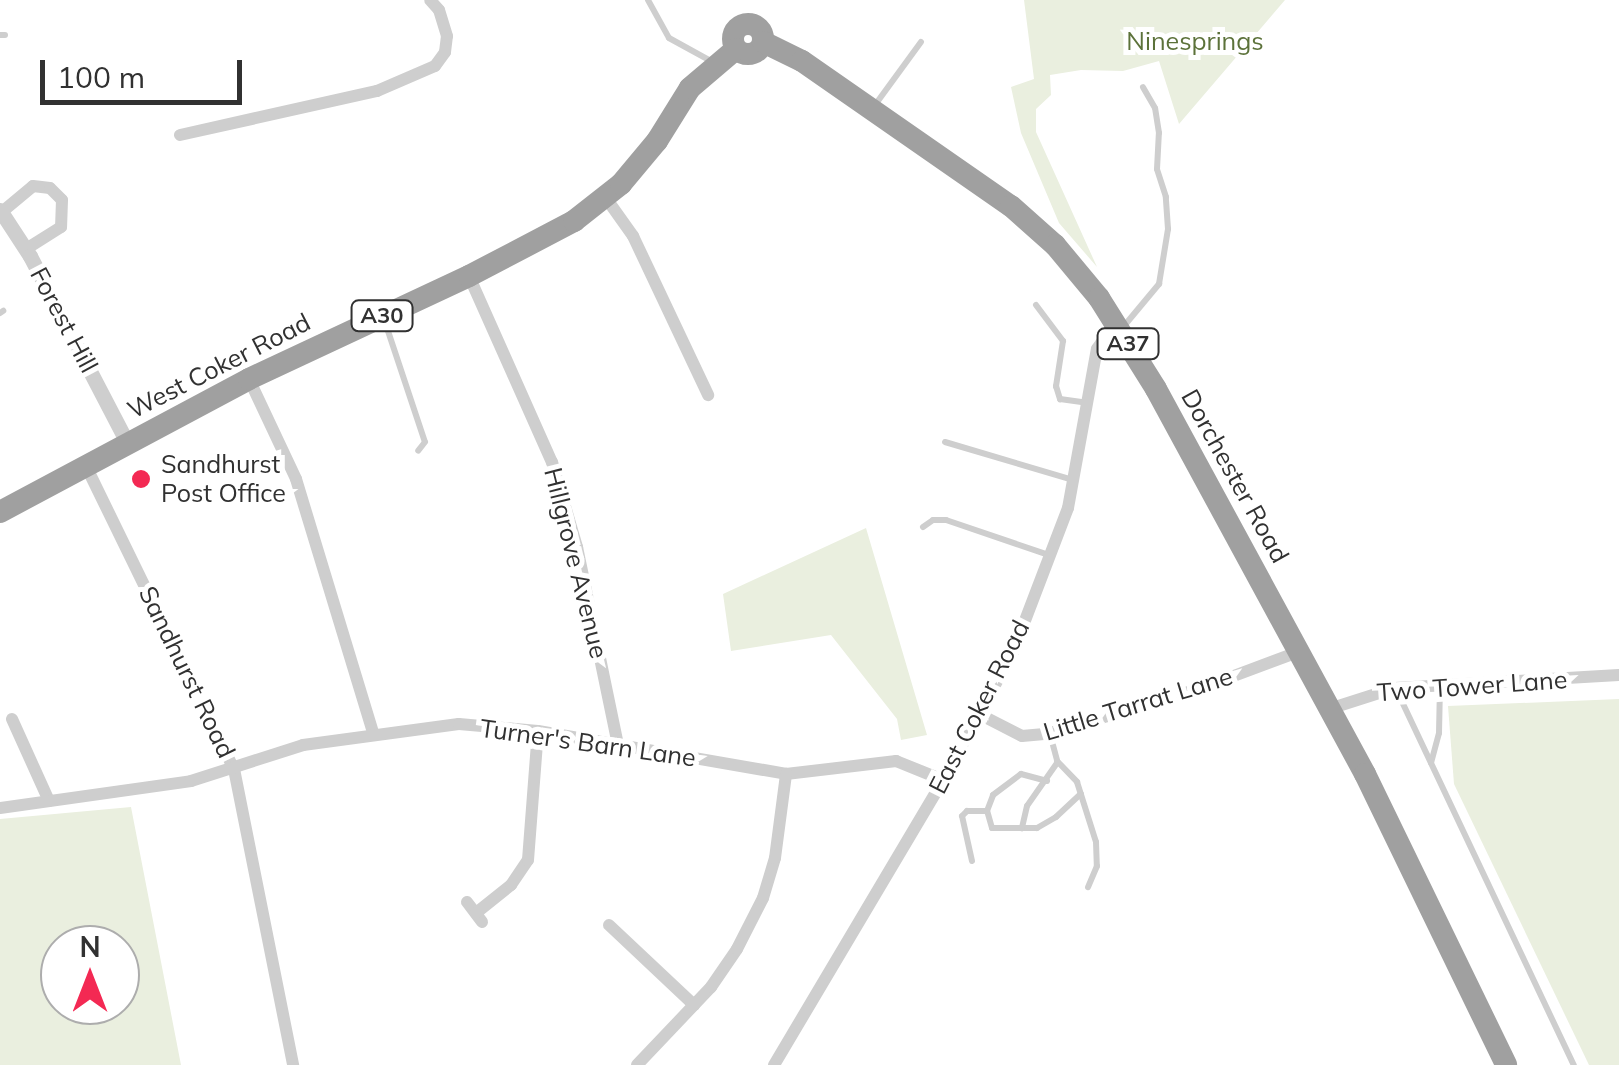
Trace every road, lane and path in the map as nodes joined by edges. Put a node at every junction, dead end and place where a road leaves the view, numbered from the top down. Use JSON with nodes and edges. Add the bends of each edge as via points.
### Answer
{"nodes":[{"id":1,"x":430,"y":0,"type":"edge"},
{"id":2,"x":648,"y":0,"type":"edge"},
{"id":3,"x":748,"y":0,"type":"edge"},
{"id":4,"x":746,"y":25,"type":"junction"},
{"id":5,"x":763,"y":42,"type":"junction"},
{"id":6,"x":921,"y":42,"type":"dead end"},
{"id":7,"x":736,"y":49,"type":"junction"},
{"id":8,"x":716,"y":64,"type":"junction"},
{"id":9,"x":1143,"y":87,"type":"dead end"},
{"id":10,"x":871,"y":110,"type":"junction"},
{"id":11,"x":180,"y":135,"type":"dead end"},
{"id":12,"x":606,"y":198,"type":"junction"},
{"id":13,"x":2,"y":216,"type":"edge"},
{"id":14,"x":26,"y":249,"type":"junction"},
{"id":15,"x":469,"y":276,"type":"junction"},
{"id":16,"x":1036,"y":305,"type":"dead end"},
{"id":17,"x":382,"y":316,"type":"junction"},
{"id":18,"x":1117,"y":326,"type":"junction"},
{"id":19,"x":248,"y":379,"type":"junction"},
{"id":20,"x":708,"y":394,"type":"dead end"},
{"id":21,"x":1087,"y":403,"type":"junction"},
{"id":22,"x":945,"y":442,"type":"dead end"},
{"id":23,"x":128,"y":444,"type":"junction"},
{"id":24,"x":418,"y":452,"type":"dead end"},
{"id":25,"x":86,"y":466,"type":"junction"},
{"id":26,"x":1073,"y":480,"type":"junction"},
{"id":27,"x":0,"y":512,"type":"edge"},
{"id":28,"x":922,"y":526,"type":"dead end"},
{"id":29,"x":1050,"y":556,"type":"junction"},
{"id":30,"x":1298,"y":652,"type":"junction"},
{"id":31,"x":1619,"y":675,"type":"edge"},
{"id":32,"x":1440,"y":686,"type":"junction"},
{"id":33,"x":1396,"y":688,"type":"junction"},
{"id":34,"x":1328,"y":709,"type":"junction"},
{"id":35,"x":979,"y":714,"type":"junction"},
{"id":36,"x":12,"y":719,"type":"dead end"},
{"id":37,"x":538,"y":731,"type":"junction"},
{"id":38,"x":373,"y":733,"type":"junction"},
{"id":39,"x":1050,"y":733,"type":"junction"},
{"id":40,"x":618,"y":744,"type":"junction"},
{"id":41,"x":1057,"y":762,"type":"junction"},
{"id":42,"x":1430,"y":764,"type":"junction"},
{"id":43,"x":234,"y":768,"type":"junction"},
{"id":44,"x":786,"y":774,"type":"junction"},
{"id":45,"x":944,"y":780,"type":"junction"},
{"id":46,"x":1047,"y":781,"type":"junction"},
{"id":47,"x":1081,"y":794,"type":"junction"},
{"id":48,"x":49,"y":801,"type":"junction"},
{"id":49,"x":0,"y":808,"type":"edge"},
{"id":50,"x":987,"y":811,"type":"junction"},
{"id":51,"x":1022,"y":828,"type":"junction"},
{"id":52,"x":972,"y":861,"type":"dead end"},
{"id":53,"x":1088,"y":887,"type":"dead end"},
{"id":54,"x":475,"y":912,"type":"dead end"},
{"id":55,"x":608,"y":926,"type":"dead end"},
{"id":56,"x":694,"y":1006,"type":"junction"},
{"id":57,"x":293,"y":1065,"type":"edge"},
{"id":58,"x":637,"y":1065,"type":"edge"},
{"id":59,"x":774,"y":1065,"type":"edge"},
{"id":60,"x":1506,"y":1065,"type":"edge"},
{"id":61,"x":1574,"y":1065,"type":"edge"}],
"edges":[{"from":1,"to":11,"type":"street","via":[[447,36],[436,66],[377,91]]},
{"from":2,"to":8,"type":"lane","via":[[670,38]]},
{"from":3,"to":4,"type":"highway"},
{"from":4,"to":5,"type":"highway","via":[[759,29]]},
{"from":4,"to":7,"type":"highway","via":[[734,34]]},
{"from":5,"to":7,"type":"highway","via":[[754,53]]},
{"from":5,"to":10,"type":"highway","name":"Dorchester Road","number":"A37"},
{"from":6,"to":10,"type":"lane"},
{"from":7,"to":8,"type":"highway","name":"West Coker Road","number":"A30"},
{"from":8,"to":12,"type":"highway","name":"West Coker Road","number":"A30"},
{"from":9,"to":18,"type":"lane","via":[[1160,134],[1156,169],[1168,229],[1158,284]]},
{"from":10,"to":18,"type":"highway","name":"Dorchester Road","number":"A37","via":[[1032,224],[1067,258]]},
{"from":12,"to":15,"type":"highway","name":"West Coker Road","number":"A30","via":[[551,236]]},
{"from":12,"to":20,"type":"street","via":[[632,236]]},
{"from":13,"to":14,"type":"street","name":"Forest Hill"},
{"from":13,"to":14,"type":"street","name":"Forest Hill","via":[[33,186],[50,188],[62,200],[61,227]]},
{"from":14,"to":23,"type":"street","name":"Forest Hill"},
{"from":15,"to":17,"type":"highway","name":"West Coker Road","number":"A30"},
{"from":15,"to":40,"type":"street","name":"Hillgrove Avenue","via":[[552,462]]},
{"from":16,"to":21,"type":"lane","via":[[1063,341],[1060,398]]},
{"from":17,"to":19,"type":"highway","name":"West Coker Road","number":"A30"},
{"from":17,"to":24,"type":"lane","via":[[425,442]]},
{"from":18,"to":21,"type":"street","name":"East Coker Road","via":[[1097,349]]},
{"from":18,"to":30,"type":"highway","name":"Dorchester Road","number":"A37"},
{"from":19,"to":23,"type":"highway","name":"West Coker Road","number":"A30"},
{"from":19,"to":38,"type":"street","via":[[296,479]]},
{"from":21,"to":26,"type":"street","name":"East Coker Road"},
{"from":22,"to":26,"type":"lane"},
{"from":23,"to":25,"type":"highway","name":"West Coker Road","number":"A30"},
{"from":25,"to":27,"type":"highway","name":"West Coker Road","number":"A30"},
{"from":25,"to":43,"type":"street","name":"Sandhurst Road"},
{"from":26,"to":29,"type":"street","name":"East Coker Road"},
{"from":28,"to":29,"type":"lane","via":[[946,520]]},
{"from":29,"to":35,"type":"street","name":"East Coker Road","via":[[1013,652]]},
{"from":30,"to":34,"type":"highway","name":"Dorchester Road","number":"A37"},
{"from":30,"to":39,"type":"street","name":"Little Tarrat Lane"},
{"from":31,"to":32,"type":"street","name":"Two Tower Lane"},
{"from":32,"to":33,"type":"street","name":"Two Tower Lane"},
{"from":32,"to":42,"type":"lane","via":[[1439,734]]},
{"from":33,"to":34,"type":"street","name":"Two Tower Lane"},
{"from":33,"to":42,"type":"lane"},
{"from":34,"to":60,"type":"highway","name":"Dorchester Road","number":"A37"},
{"from":35,"to":39,"type":"street","name":"Little Tarrat Lane","via":[[1022,736]]},
{"from":35,"to":45,"type":"street","name":"East Coker Road"},
{"from":36,"to":48,"type":"street"},
{"from":37,"to":38,"type":"street","name":"Turner's Barn Lane","via":[[460,724]]},
{"from":37,"to":40,"type":"street","name":"Turner's Barn Lane"},
{"from":37,"to":54,"type":"street","via":[[528,860],[511,885]]},
{"from":38,"to":43,"type":"street","name":"Turner's Barn Lane","via":[[303,745]]},
{"from":39,"to":41,"type":"lane"},
{"from":40,"to":44,"type":"street","name":"Turner's Barn Lane"},
{"from":41,"to":46,"type":"lane"},
{"from":41,"to":47,"type":"lane","via":[[1074,776]]},
{"from":42,"to":61,"type":"lane"},
{"from":43,"to":48,"type":"street","name":"Turner's Barn Lane","via":[[191,781]]},
{"from":43,"to":57,"type":"street","name":"Sandhurst Road"},
{"from":44,"to":45,"type":"street","name":"Turner's Barn Lane","via":[[896,762]]},
{"from":44,"to":56,"type":"street","via":[[763,898],[738,948]]},
{"from":45,"to":59,"type":"street","name":"East Coker Road"},
{"from":46,"to":50,"type":"lane","via":[[1029,773],[1014,777]]},
{"from":46,"to":51,"type":"lane","via":[[1027,806]]},
{"from":47,"to":51,"type":"lane","via":[[1037,828]]},
{"from":47,"to":53,"type":"lane","via":[[1096,842],[1097,866]]},
{"from":48,"to":49,"type":"street","name":"Turner's Barn Lane"},
{"from":50,"to":51,"type":"lane","via":[[992,828]]},
{"from":50,"to":52,"type":"lane","via":[[962,816]]},
{"from":55,"to":56,"type":"street"},
{"from":56,"to":58,"type":"street"}]}
